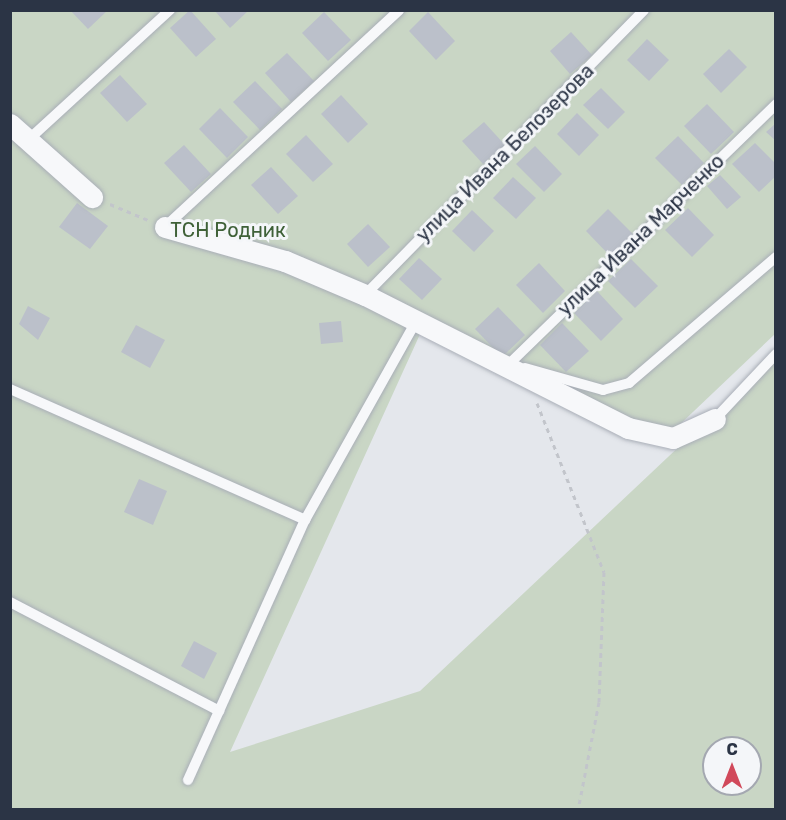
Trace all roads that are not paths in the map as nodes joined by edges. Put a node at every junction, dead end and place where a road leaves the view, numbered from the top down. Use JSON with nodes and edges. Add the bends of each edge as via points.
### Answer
{"nodes":[{"id":1,"x":170,"y":10,"type":"edge"},
{"id":2,"x":399,"y":10,"type":"edge"},
{"id":3,"x":644,"y":10,"type":"edge"},
{"id":4,"x":776,"y":104,"type":"edge"},
{"id":5,"x":10,"y":124,"type":"edge"},
{"id":6,"x":27,"y":141,"type":"junction"},
{"id":7,"x":92,"y":197,"type":"road end"},
{"id":8,"x":165,"y":227,"type":"joint"},
{"id":9,"x":776,"y":257,"type":"edge"},
{"id":10,"x":365,"y":294,"type":"junction"},
{"id":11,"x":417,"y":320,"type":"junction"},
{"id":12,"x":776,"y":354,"type":"edge"},
{"id":13,"x":515,"y":370,"type":"junction"},
{"id":14,"x":10,"y":389,"type":"edge"},
{"id":15,"x":715,"y":419,"type":"joint"},
{"id":16,"x":305,"y":520,"type":"junction"},
{"id":17,"x":10,"y":602,"type":"edge"},
{"id":18,"x":219,"y":711,"type":"junction"},
{"id":19,"x":188,"y":780,"type":"dead end"}],
"edges":[{"from":1,"to":6,"type":"lane"},
{"from":2,"to":8,"type":"lane"},
{"from":3,"to":10,"type":"lane","name":"улица Ивана Белозерова"},
{"from":4,"to":13,"type":"lane","name":"улица Ивана Марченко"},
{"from":5,"to":6,"type":"street"},
{"from":6,"to":7,"type":"street"},
{"from":8,"to":10,"type":"street","via":[[285,261]]},
{"from":9,"to":13,"type":"lane","via":[[629,383],[603,390]]},
{"from":10,"to":11,"type":"street"},
{"from":11,"to":13,"type":"street"},
{"from":11,"to":16,"type":"lane"},
{"from":12,"to":15,"type":"lane"},
{"from":13,"to":15,"type":"street","via":[[628,428],[673,438]]},
{"from":14,"to":16,"type":"lane"},
{"from":16,"to":18,"type":"lane"},
{"from":17,"to":18,"type":"lane"},
{"from":18,"to":19,"type":"lane"}]}
